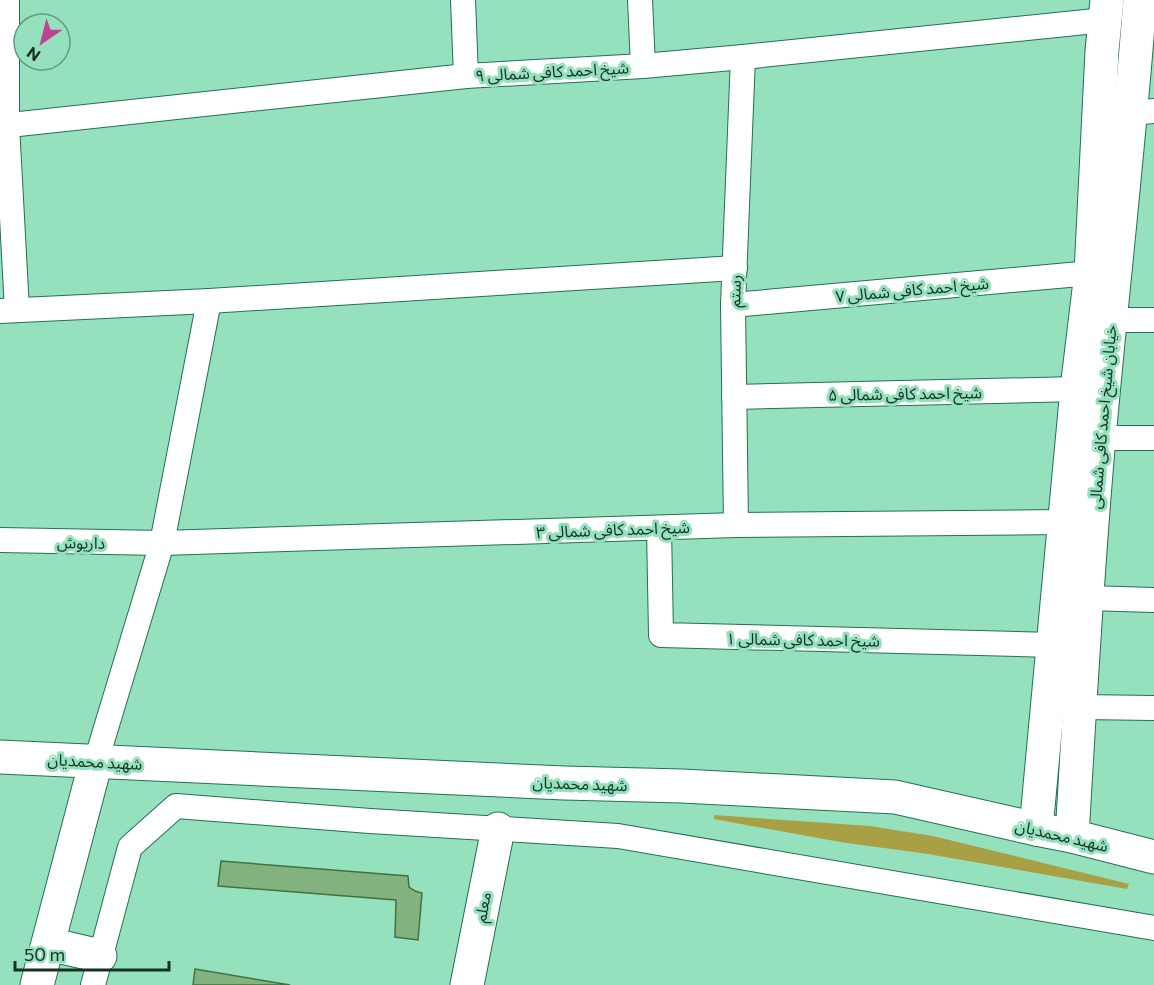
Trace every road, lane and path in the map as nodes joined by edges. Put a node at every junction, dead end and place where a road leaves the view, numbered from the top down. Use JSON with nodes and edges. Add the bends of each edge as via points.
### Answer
{"nodes":[{"id":1,"x":7,"y":0,"type":"edge"},
{"id":2,"x":463,"y":0,"type":"edge"},
{"id":3,"x":640,"y":0,"type":"edge"},
{"id":4,"x":1140,"y":0,"type":"edge"},
{"id":5,"x":1106,"y":10,"type":"edge"},
{"id":6,"x":743,"y":57,"type":"junction"},
{"id":7,"x":643,"y":66,"type":"junction"},
{"id":8,"x":466,"y":76,"type":"junction"},
{"id":9,"x":1143,"y":112,"type":"edge"},
{"id":10,"x":3,"y":126,"type":"edge"},
{"id":11,"x":735,"y":268,"type":"junction"},
{"id":12,"x":1091,"y":273,"type":"junction"},
{"id":13,"x":209,"y":301,"type":"junction"},
{"id":14,"x":733,"y":306,"type":"junction"},
{"id":15,"x":8,"y":310,"type":"edge"},
{"id":16,"x":1111,"y":320,"type":"junction"},
{"id":17,"x":1154,"y":320,"type":"edge"},
{"id":18,"x":1077,"y":389,"type":"junction"},
{"id":19,"x":734,"y":397,"type":"junction"},
{"id":20,"x":1099,"y":438,"type":"junction"},
{"id":21,"x":1154,"y":438,"type":"edge"},
{"id":22,"x":1064,"y":522,"type":"junction"},
{"id":23,"x":736,"y":525,"type":"junction"},
{"id":24,"x":659,"y":528,"type":"junction"},
{"id":25,"x":0,"y":540,"type":"edge"},
{"id":26,"x":162,"y":543,"type":"junction"},
{"id":27,"x":1087,"y":598,"type":"junction"},
{"id":28,"x":1154,"y":600,"type":"edge"},
{"id":29,"x":1053,"y":645,"type":"junction"},
{"id":30,"x":1080,"y":707,"type":"junction"},
{"id":31,"x":1154,"y":708,"type":"edge"},
{"id":32,"x":0,"y":757,"type":"edge"},
{"id":33,"x":96,"y":761,"type":"junction"},
{"id":34,"x":498,"y":829,"type":"junction"},
{"id":35,"x":1036,"y":829,"type":"junction"},
{"id":36,"x":1072,"y":836,"type":"junction"},
{"id":37,"x":1154,"y":857,"type":"edge"},
{"id":38,"x":1154,"y":928,"type":"edge"},
{"id":39,"x":49,"y":944,"type":"junction"},
{"id":40,"x":97,"y":970,"type":"edge"},
{"id":41,"x":37,"y":985,"type":"edge"},
{"id":42,"x":467,"y":985,"type":"edge"}],
"edges":[{"from":1,"to":10,"type":"street"},
{"from":2,"to":8,"type":"street"},
{"from":3,"to":7,"type":"street"},
{"from":4,"to":9,"type":"street","name":"خیابان شیخ احمد کافی شمالی"},
{"from":5,"to":6,"type":"street","name":"شیخ احمد کافی شمالی ۹"},
{"from":5,"to":12,"type":"street","name":"خیابان شیخ احمد کافی شمالی"},
{"from":6,"to":7,"type":"street","name":"شیخ احمد کافی شمالی ۹"},
{"from":6,"to":11,"type":"street","name":"رستم"},
{"from":7,"to":8,"type":"street","name":"شیخ احمد کافی شمالی ۹"},
{"from":8,"to":10,"type":"street","name":"شیخ احمد کافی شمالی ۹"},
{"from":9,"to":16,"type":"street","name":"خیابان شیخ احمد کافی شمالی"},
{"from":10,"to":15,"type":"street"},
{"from":11,"to":13,"type":"street"},
{"from":11,"to":14,"type":"street","name":"رستم"},
{"from":12,"to":14,"type":"street","name":"شیخ احمد کافی شمالی ۷"},
{"from":12,"to":18,"type":"street","name":"خیابان شیخ احمد کافی شمالی"},
{"from":13,"to":15,"type":"street"},
{"from":13,"to":26,"type":"street"},
{"from":14,"to":19,"type":"street","name":"رستم"},
{"from":16,"to":17,"type":"street"},
{"from":16,"to":20,"type":"street","name":"خیابان شیخ احمد کافی شمالی"},
{"from":18,"to":19,"type":"street","name":"شیخ احمد کافی شمالی ۵"},
{"from":18,"to":22,"type":"street","name":"خیابان شیخ احمد کافی شمالی"},
{"from":19,"to":23,"type":"street","name":"رستم"},
{"from":20,"to":21,"type":"street"},
{"from":20,"to":27,"type":"street","name":"خیابان شیخ احمد کافی شمالی"},
{"from":22,"to":23,"type":"street","name":"شیخ احمد کافی شمالی ۳"},
{"from":22,"to":29,"type":"street","name":"خیابان شیخ احمد کافی شمالی"},
{"from":23,"to":24,"type":"street","name":"شیخ احمد کافی شمالی ۳"},
{"from":24,"to":26,"type":"street","name":"شیخ احمد کافی شمالی ۳"},
{"from":24,"to":29,"type":"street","name":"شیخ احمد کافی شمالی ۱","via":[[661,635]]},
{"from":25,"to":26,"type":"street","name":"داریوش"},
{"from":26,"to":33,"type":"street"},
{"from":27,"to":28,"type":"street"},
{"from":27,"to":30,"type":"street","name":"خیابان شیخ احمد کافی شمالی"},
{"from":29,"to":35,"type":"street","name":"خیابان شیخ احمد کافی شمالی"},
{"from":30,"to":31,"type":"street"},
{"from":30,"to":36,"type":"street","name":"خیابان شیخ احمد کافی شمالی"},
{"from":32,"to":33,"type":"street","name":"شهید محمدیان"},
{"from":33,"to":35,"type":"street","name":"شهید محمدیان","via":[[895,797]]},
{"from":33,"to":39,"type":"street"},
{"from":34,"to":38,"type":"street","via":[[618,836]]},
{"from":34,"to":40,"type":"street","via":[[176,806],[130,847]]},
{"from":34,"to":42,"type":"street","name":"معلم"},
{"from":35,"to":36,"type":"street","name":"شهید محمدیان"},
{"from":36,"to":37,"type":"street","name":"شهید محمدیان"},
{"from":39,"to":40,"type":"street"},
{"from":39,"to":41,"type":"street"}]}
